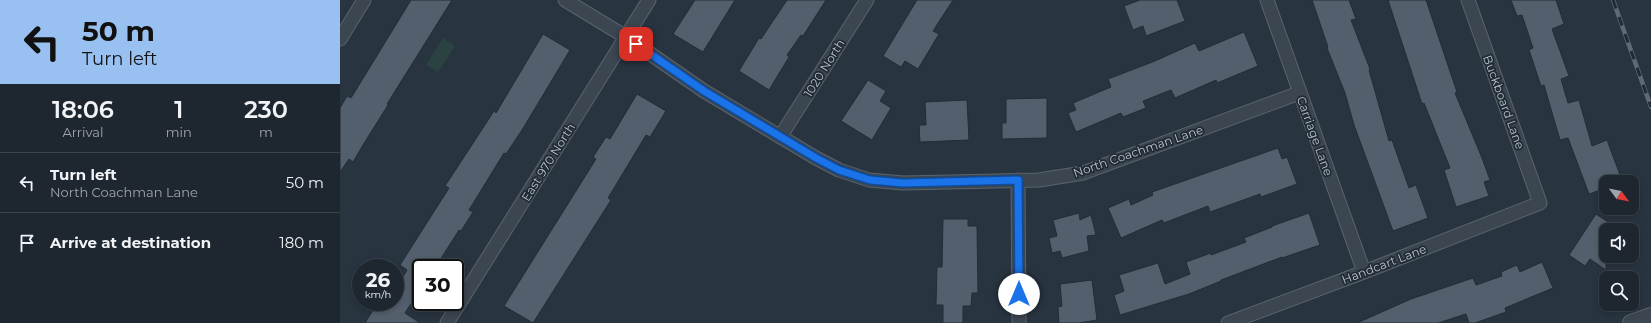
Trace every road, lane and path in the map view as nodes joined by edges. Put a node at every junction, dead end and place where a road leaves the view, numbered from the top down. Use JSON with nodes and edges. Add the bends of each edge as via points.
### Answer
{"nodes":[{"id":1,"x":364,"y":0,"type":"edge"},
{"id":2,"x":566,"y":0,"type":"edge"},
{"id":3,"x":649,"y":0,"type":"edge"},
{"id":4,"x":867,"y":0,"type":"edge"},
{"id":5,"x":1267,"y":0,"type":"edge"},
{"id":6,"x":1468,"y":0,"type":"edge"},
{"id":7,"x":626,"y":37,"type":"junction"},
{"id":8,"x":340,"y":39,"type":"edge"},
{"id":9,"x":1299,"y":93,"type":"junction"},
{"id":10,"x":780,"y":137,"type":"junction"},
{"id":11,"x":1018,"y":180,"type":"junction"},
{"id":12,"x":1540,"y":203,"type":"joint"},
{"id":13,"x":1364,"y":272,"type":"junction"},
{"id":14,"x":1651,"y":316,"type":"edge"},
{"id":15,"x":452,"y":321,"type":"edge"},
{"id":16,"x":1019,"y":323,"type":"edge"},
{"id":17,"x":1228,"y":323,"type":"edge"},
{"id":18,"x":1631,"y":323,"type":"edge"}],
"edges":[{"from":1,"to":8,"type":"street"},
{"from":2,"to":7,"type":"street","name":"North Coachman Lane"},
{"from":3,"to":7,"type":"street","name":"East 970 North"},
{"from":4,"to":10,"type":"street","name":"1020 North"},
{"from":5,"to":9,"type":"street","name":"Carriage Lane"},
{"from":6,"to":12,"type":"street","name":"Buckboard Lane"},
{"from":7,"to":10,"type":"street","name":"North Coachman Lane","via":[[704,91]]},
{"from":7,"to":15,"type":"street","name":"East 970 North"},
{"from":9,"to":11,"type":"street","name":"North Coachman Lane","via":[[1083,173],[1039,180]]},
{"from":9,"to":13,"type":"street","name":"Carriage Lane"},
{"from":10,"to":11,"type":"street","name":"North Coachman Lane","via":[[839,170],[870,180],[903,183]]},
{"from":11,"to":16,"type":"street"},
{"from":12,"to":13,"type":"street","name":"Handcart Lane"},
{"from":13,"to":17,"type":"street","name":"Handcart Lane"},
{"from":14,"to":18,"type":"street"}]}
